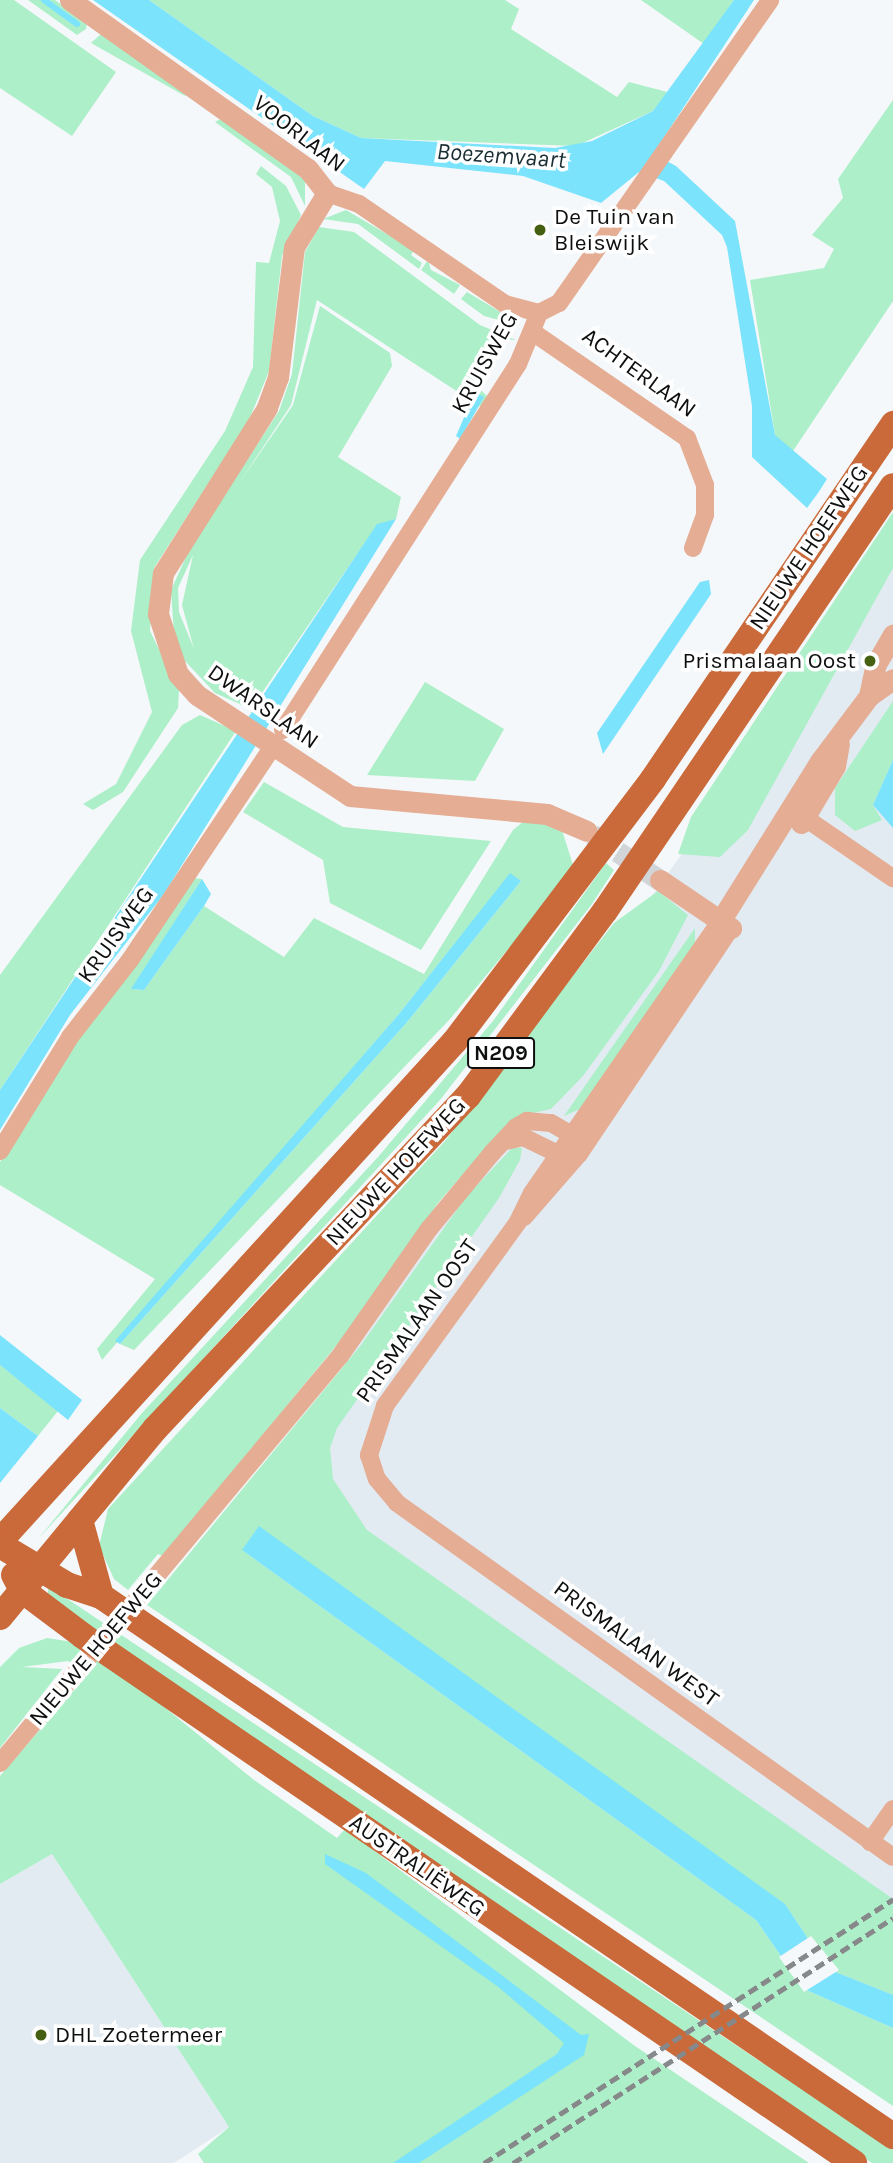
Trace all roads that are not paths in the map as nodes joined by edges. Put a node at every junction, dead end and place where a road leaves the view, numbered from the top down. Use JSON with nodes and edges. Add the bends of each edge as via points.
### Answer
{"nodes":[{"id":1,"x":69,"y":0,"type":"edge"},
{"id":2,"x":770,"y":0,"type":"edge"},
{"id":3,"x":327,"y":193,"type":"junction"},
{"id":4,"x":540,"y":313,"type":"junction"},
{"id":5,"x":534,"y":333,"type":"junction"},
{"id":6,"x":893,"y":424,"type":"edge"},
{"id":7,"x":893,"y":486,"type":"edge"},
{"id":8,"x":693,"y":548,"type":"dead end"},
{"id":9,"x":893,"y":635,"type":"edge"},
{"id":10,"x":893,"y":679,"type":"edge"},
{"id":11,"x":869,"y":696,"type":"junction"},
{"id":12,"x":274,"y":740,"type":"junction"},
{"id":13,"x":798,"y":813,"type":"junction"},
{"id":14,"x":587,"y":831,"type":"tunnel mouth"},
{"id":15,"x":893,"y":878,"type":"edge"},
{"id":16,"x":660,"y":880,"type":"tunnel mouth"},
{"id":17,"x":725,"y":926,"type":"junction"},
{"id":18,"x":572,"y":1135,"type":"junction"},
{"id":19,"x":505,"y":1141,"type":"junction"},
{"id":20,"x":0,"y":1151,"type":"edge"},
{"id":21,"x":558,"y":1154,"type":"junction"},
{"id":22,"x":579,"y":1154,"type":"junction"},
{"id":23,"x":518,"y":1222,"type":"junction"},
{"id":24,"x":369,"y":1455,"type":"joint"},
{"id":25,"x":80,"y":1520,"type":"junction"},
{"id":26,"x":0,"y":1545,"type":"edge"},
{"id":27,"x":41,"y":1567,"type":"junction"},
{"id":28,"x":22,"y":1590,"type":"junction"},
{"id":29,"x":101,"y":1597,"type":"junction"},
{"id":30,"x":0,"y":1617,"type":"edge"},
{"id":31,"x":0,"y":1763,"type":"edge"},
{"id":32,"x":893,"y":1809,"type":"edge"},
{"id":33,"x":870,"y":1842,"type":"junction"},
{"id":34,"x":893,"y":1857,"type":"edge"},
{"id":35,"x":850,"y":2106,"type":"junction"},
{"id":36,"x":893,"y":2118,"type":"edge"},
{"id":37,"x":893,"y":2136,"type":"edge"},
{"id":38,"x":821,"y":2141,"type":"junction"},
{"id":39,"x":836,"y":2163,"type":"edge"},
{"id":40,"x":854,"y":2163,"type":"edge"}],
"edges":[{"from":1,"to":3,"type":"street","name":"VOORLAAN","via":[[308,169]]},
{"from":2,"to":4,"type":"street","name":"KRUISWEG","via":[[671,150],[559,303]]},
{"from":3,"to":4,"type":"street","name":"VOORLAAN","via":[[359,204],[498,301]]},
{"from":3,"to":12,"type":"street","name":"DWARSLAAN","via":[[294,247],[278,377],[267,408],[177,544],[158,594],[162,636],[178,674],[238,724]]},
{"from":4,"to":5,"type":"street","name":"KRUISWEG"},
{"from":5,"to":8,"type":"street","name":"ACHTERLAAN","via":[[687,438],[705,485],[705,515]]},
{"from":5,"to":12,"type":"street","name":"KRUISWEG"},
{"from":6,"to":26,"type":"main road","name":"NIEUWE HOEFWEG","number":"N209","via":[[653,779],[455,1041]]},
{"from":7,"to":25,"type":"main road","name":"NIEUWE HOEFWEG","number":"N209","via":[[613,900],[468,1096],[155,1429]]},
{"from":9,"to":11,"type":"street","name":"PRISMALAAN OOST","via":[[876,664]]},
{"from":10,"to":11,"type":"street","name":"PRISMALAAN OOST"},
{"from":11,"to":13,"type":"street","name":"PRISMALAAN OOST","via":[[839,744],[821,760]]},
{"from":12,"to":14,"type":"street","name":"DWARSLAAN","via":[[364,800],[547,814]]},
{"from":12,"to":20,"type":"street","name":"KRUISWEG","via":[[130,960],[70,1037]]},
{"from":13,"to":15,"type":"street"},
{"from":13,"to":17,"type":"street","name":"PRISMALAAN OOST"},
{"from":16,"to":17,"type":"street"},
{"from":17,"to":18,"type":"street","name":"PRISMALAAN OOST"},
{"from":17,"to":22,"type":"street","name":"PRISMALAAN OOST"},
{"from":18,"to":19,"type":"street","name":"NIEUWE HOEFWEG","via":[[551,1123],[527,1121]]},
{"from":18,"to":21,"type":"street","name":"PRISMALAAN OOST"},
{"from":18,"to":22,"type":"street"},
{"from":19,"to":21,"type":"street","via":[[523,1137]]},
{"from":19,"to":31,"type":"street","name":"NIEUWE HOEFWEG","via":[[429,1229],[340,1356]]},
{"from":21,"to":22,"type":"street"},
{"from":21,"to":23,"type":"street","name":"PRISMALAAN OOST"},
{"from":22,"to":23,"type":"street","name":"PRISMALAAN OOST"},
{"from":23,"to":24,"type":"street","name":"PRISMALAAN OOST","via":[[385,1406]]},
{"from":24,"to":33,"type":"street","name":"PRISMALAAN WEST","via":[[377,1479],[397,1503]]},
{"from":25,"to":27,"type":"main road","name":"NIEUWE HOEFWEG","number":"N209"},
{"from":25,"to":29,"type":"main road"},
{"from":26,"to":27,"type":"main road","name":"AUSTRALIËWEG"},
{"from":26,"to":28,"type":"main road","name":"AUSTRALIËWEG"},
{"from":27,"to":28,"type":"main road","name":"NIEUWE HOEFWEG","number":"N209"},
{"from":27,"to":29,"type":"main road","name":"AUSTRALIËWEG","via":[[66,1585]]},
{"from":28,"to":30,"type":"main road","name":"NIEUWE HOEFWEG","number":"N209"},
{"from":28,"to":38,"type":"main road","name":"AUSTRALIËWEG"},
{"from":29,"to":35,"type":"main road","name":"AUSTRALIËWEG"},
{"from":32,"to":33,"type":"street"},
{"from":33,"to":34,"type":"street","name":"PRISMALAAN WEST"},
{"from":35,"to":36,"type":"main road"},
{"from":35,"to":37,"type":"main road","name":"AUSTRALIËWEG"},
{"from":38,"to":39,"type":"main road"},
{"from":38,"to":40,"type":"main road","name":"AUSTRALIËWEG"}]}
